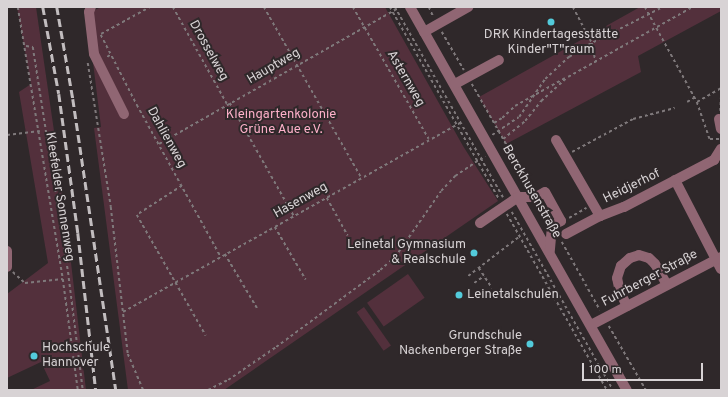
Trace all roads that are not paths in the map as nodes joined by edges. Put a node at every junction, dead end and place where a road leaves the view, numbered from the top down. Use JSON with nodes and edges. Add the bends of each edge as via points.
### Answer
{"nodes":[{"id":1,"x":91,"y":7,"type":"edge"},
{"id":2,"x":411,"y":7,"type":"edge"},
{"id":3,"x":468,"y":7,"type":"edge"},
{"id":4,"x":424,"y":32,"type":"junction"},
{"id":5,"x":499,"y":60,"type":"dead end"},
{"id":6,"x":455,"y":84,"type":"junction"},
{"id":7,"x":124,"y":114,"type":"dead end"},
{"id":8,"x":556,"y":140,"type":"dead end"},
{"id":9,"x":721,"y":149,"type":"edge"},
{"id":10,"x":675,"y":180,"type":"junction"},
{"id":11,"x":518,"y":197,"type":"junction"},
{"id":12,"x":600,"y":216,"type":"junction"},
{"id":13,"x":480,"y":223,"type":"dead end"},
{"id":14,"x":566,"y":234,"type":"dead end"},
{"id":15,"x":7,"y":251,"type":"edge"},
{"id":16,"x":550,"y":251,"type":"junction"},
{"id":17,"x":718,"y":258,"type":"edge"},
{"id":18,"x":7,"y":267,"type":"edge"},
{"id":19,"x":721,"y":269,"type":"edge"},
{"id":20,"x":666,"y":285,"type":"junction"},
{"id":21,"x":627,"y":306,"type":"junction"},
{"id":22,"x":591,"y":325,"type":"junction"},
{"id":23,"x":627,"y":390,"type":"edge"}],
"edges":[{"from":1,"to":7,"type":"street","via":[[89,12],[94,54]]},
{"from":2,"to":4,"type":"street","name":"Berckhusenstraße"},
{"from":3,"to":4,"type":"street"},
{"from":4,"to":6,"type":"street","name":"Berckhusenstraße"},
{"from":5,"to":6,"type":"street"},
{"from":6,"to":11,"type":"street","name":"Berckhusenstraße"},
{"from":8,"to":12,"type":"street"},
{"from":9,"to":10,"type":"street","name":"Heidjerhof","via":[[714,160]]},
{"from":10,"to":12,"type":"street","name":"Heidjerhof","via":[[624,207]]},
{"from":10,"to":17,"type":"street","name":"Heidjerhof"},
{"from":11,"to":13,"type":"street"},
{"from":11,"to":16,"type":"street","name":"Berckhusenstraße"},
{"from":11,"to":16,"type":"street","via":[[536,197],[544,192],[561,221],[552,226]]},
{"from":12,"to":14,"type":"street","name":"Heidjerhof"},
{"from":15,"to":18,"type":"street"},
{"from":16,"to":22,"type":"street","name":"Berckhusenstraße"},
{"from":17,"to":19,"type":"street","name":"Heidjerhof"},
{"from":17,"to":20,"type":"street","name":"Fuhrberger Straße"},
{"from":20,"to":21,"type":"street","name":"Fuhrberger Straße"},
{"from":20,"to":21,"type":"street","via":[[649,258],[640,255],[630,258],[621,266],[617,278]]},
{"from":21,"to":22,"type":"street","name":"Fuhrberger Straße"},
{"from":22,"to":23,"type":"street","name":"Berckhusenstraße"}]}
